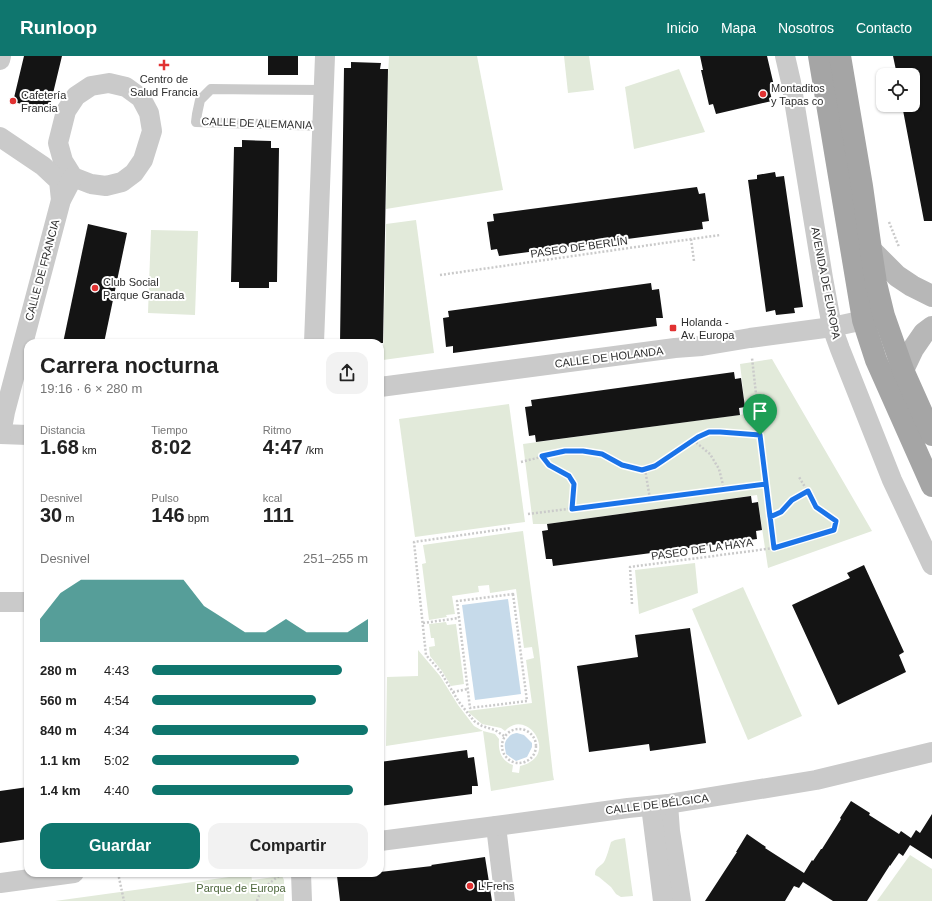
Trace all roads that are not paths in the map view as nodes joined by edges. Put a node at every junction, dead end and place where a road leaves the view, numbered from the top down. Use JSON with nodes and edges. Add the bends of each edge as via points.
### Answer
{"nodes":[{"id":1,"x":1,"y":56,"type":"edge"},
{"id":2,"x":325,"y":56,"type":"edge"},
{"id":3,"x":785,"y":56,"type":"edge"},
{"id":4,"x":820,"y":56,"type":"edge"},
{"id":5,"x":840,"y":56,"type":"edge"},
{"id":6,"x":0,"y":60,"type":"edge"},
{"id":7,"x":323,"y":90,"type":"junction"},
{"id":8,"x":322,"y":126,"type":"junction"},
{"id":9,"x":0,"y":137,"type":"edge"},
{"id":10,"x":72,"y":177,"type":"junction"},
{"id":11,"x":61,"y":200,"type":"junction"},
{"id":12,"x":871,"y":250,"type":"junction"},
{"id":13,"x":932,"y":296,"type":"edge"},
{"id":14,"x":884,"y":316,"type":"junction"},
{"id":15,"x":862,"y":320,"type":"junction"},
{"id":16,"x":832,"y":327,"type":"junction"},
{"id":17,"x":932,"y":327,"type":"edge"},
{"id":18,"x":24,"y":339,"type":"edge"},
{"id":19,"x":314,"y":339,"type":"edge"},
{"id":20,"x":24,"y":340,"type":"edge"},
{"id":21,"x":903,"y":370,"type":"junction"},
{"id":22,"x":384,"y":386,"type":"edge"},
{"id":23,"x":1,"y":434,"type":"edge"},
{"id":24,"x":24,"y":435,"type":"edge"},
{"id":25,"x":932,"y":435,"type":"edge"},
{"id":26,"x":932,"y":486,"type":"edge"},
{"id":27,"x":932,"y":565,"type":"edge"},
{"id":28,"x":0,"y":602,"type":"edge"},
{"id":29,"x":24,"y":602,"type":"edge"},
{"id":30,"x":932,"y":752,"type":"edge"},
{"id":31,"x":659,"y":805,"type":"junction"},
{"id":32,"x":496,"y":826,"type":"junction"},
{"id":33,"x":384,"y":840,"type":"edge"},
{"id":34,"x":44,"y":877,"type":"edge"},
{"id":35,"x":301,"y":877,"type":"edge"},
{"id":36,"x":0,"y":883,"type":"edge"},
{"id":37,"x":302,"y":901,"type":"edge"},
{"id":38,"x":505,"y":901,"type":"edge"},
{"id":39,"x":663,"y":901,"type":"edge"},
{"id":40,"x":681,"y":901,"type":"edge"}],
"edges":[{"from":1,"to":6,"type":"street"},
{"from":2,"to":7,"type":"street","name":"CALLE DE ALEMANIA"},
{"from":3,"to":16,"type":"street","name":"AVENIDA DE EUROPA"},
{"from":4,"to":15,"type":"main road"},
{"from":5,"to":12,"type":"main road"},
{"from":7,"to":8,"type":"street","name":"CALLE DE ALEMANIA"},
{"from":7,"to":8,"type":"lane","name":"CALLE DE ALEMANIA","via":[[211,89],[200,100],[196,122]]},
{"from":8,"to":19,"type":"street","name":"CALLE DE ALEMANIA"},
{"from":9,"to":11,"type":"street","name":"CALLE DE FRANCIA","via":[[43,166],[59,181]]},
{"from":10,"to":10,"type":"street","via":[[106,186],[122,182],[134,173],[144,160],[152,131],[150,113],[141,98],[126,87],[109,83],[91,86],[76,96],[66,110],[58,143],[63,161]]},
{"from":10,"to":11,"type":"street","name":"CALLE DE FRANCIA"},
{"from":11,"to":18,"type":"street","name":"CALLE DE FRANCIA"},
{"from":12,"to":13,"type":"street","via":[[897,276]]},
{"from":12,"to":14,"type":"main road"},
{"from":14,"to":15,"type":"street","name":"CALLE DE HOLANDA"},
{"from":14,"to":21,"type":"main road"},
{"from":15,"to":16,"type":"street","name":"CALLE DE HOLANDA"},
{"from":15,"to":26,"type":"main road","via":[[876,360]]},
{"from":16,"to":22,"type":"street","name":"CALLE DE HOLANDA"},
{"from":16,"to":27,"type":"street","name":"AVENIDA DE EUROPA","via":[[892,480]]},
{"from":17,"to":21,"type":"street","via":[[924,333],[913,349]]},
{"from":20,"to":23,"type":"street","name":"CALLE DE FRANCIA"},
{"from":21,"to":25,"type":"main road"},
{"from":23,"to":24,"type":"street"},
{"from":28,"to":29,"type":"street"},
{"from":30,"to":31,"type":"street","name":"CALLE DE BÉLGICA","via":[[816,780]]},
{"from":31,"to":32,"type":"street","name":"CALLE DE BÉLGICA"},
{"from":31,"to":39,"type":"street"},
{"from":31,"to":40,"type":"street","via":[[670,831]]},
{"from":32,"to":33,"type":"street","name":"CALLE DE BÉLGICA"},
{"from":32,"to":38,"type":"street"},
{"from":34,"to":36,"type":"street"},
{"from":35,"to":37,"type":"street"}]}
